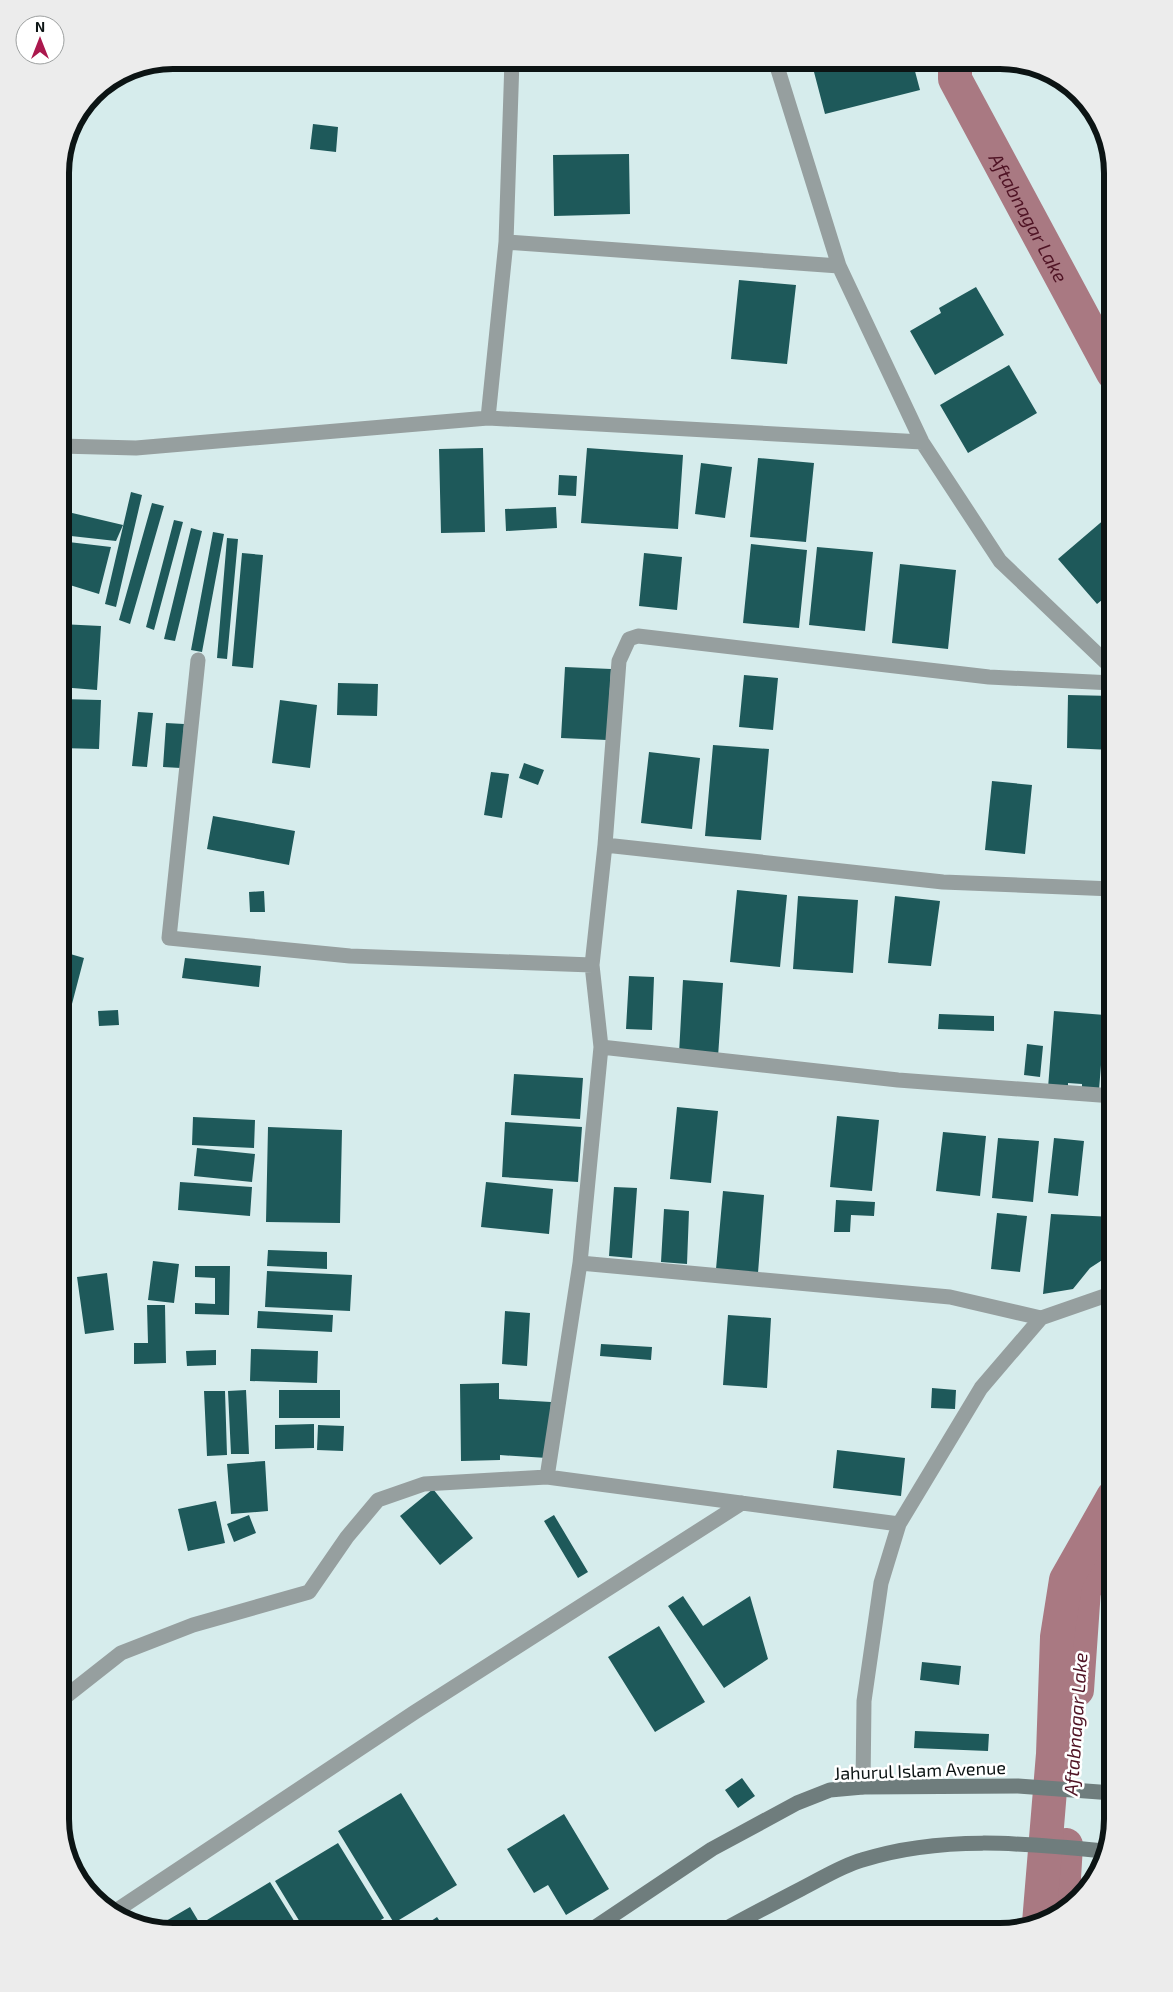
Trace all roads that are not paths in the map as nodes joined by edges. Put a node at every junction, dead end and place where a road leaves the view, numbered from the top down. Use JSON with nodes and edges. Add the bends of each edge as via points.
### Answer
{"nodes":[{"id":1,"x":512,"y":69,"type":"edge"},
{"id":2,"x":778,"y":69,"type":"edge"},
{"id":3,"x":506,"y":242,"type":"junction"},
{"id":4,"x":839,"y":266,"type":"junction"},
{"id":5,"x":488,"y":418,"type":"junction"},
{"id":6,"x":922,"y":442,"type":"junction"},
{"id":7,"x":69,"y":446,"type":"edge"},
{"id":8,"x":198,"y":660,"type":"dead end"},
{"id":9,"x":1104,"y":660,"type":"edge"},
{"id":10,"x":1104,"y":683,"type":"edge"},
{"id":11,"x":606,"y":845,"type":"junction"},
{"id":12,"x":1104,"y":889,"type":"edge"},
{"id":13,"x":592,"y":964,"type":"junction"},
{"id":14,"x":601,"y":1047,"type":"junction"},
{"id":15,"x":1104,"y":1095,"type":"edge"},
{"id":16,"x":580,"y":1263,"type":"junction"},
{"id":17,"x":1104,"y":1296,"type":"edge"},
{"id":18,"x":1041,"y":1318,"type":"junction"},
{"id":19,"x":547,"y":1477,"type":"junction"},
{"id":20,"x":742,"y":1503,"type":"junction"},
{"id":21,"x":899,"y":1524,"type":"junction"},
{"id":22,"x":69,"y":1694,"type":"edge"},
{"id":23,"x":863,"y":1787,"type":"junction"},
{"id":24,"x":1104,"y":1792,"type":"edge"},
{"id":25,"x":1100,"y":1851,"type":"edge"},
{"id":26,"x":119,"y":1908,"type":"edge"},
{"id":27,"x":601,"y":1923,"type":"edge"},
{"id":28,"x":738,"y":1923,"type":"edge"}],
"edges":[{"from":1,"to":3,"type":"street"},
{"from":2,"to":4,"type":"street"},
{"from":3,"to":4,"type":"street"},
{"from":3,"to":5,"type":"street"},
{"from":4,"to":6,"type":"street"},
{"from":5,"to":6,"type":"street"},
{"from":5,"to":7,"type":"street","via":[[136,448]]},
{"from":6,"to":9,"type":"street","via":[[1000,561]]},
{"from":8,"to":13,"type":"street","via":[[169,938],[350,956]]},
{"from":10,"to":11,"type":"street","via":[[988,677],[638,636],[629,639],[619,661]]},
{"from":11,"to":12,"type":"street","via":[[944,882]]},
{"from":11,"to":13,"type":"street"},
{"from":13,"to":14,"type":"street"},
{"from":14,"to":15,"type":"street","via":[[898,1080]]},
{"from":14,"to":16,"type":"street"},
{"from":16,"to":18,"type":"street","via":[[950,1297]]},
{"from":16,"to":19,"type":"street"},
{"from":17,"to":18,"type":"street"},
{"from":18,"to":21,"type":"street","via":[[981,1388]]},
{"from":19,"to":20,"type":"street"},
{"from":19,"to":22,"type":"street","via":[[424,1484],[378,1500],[347,1537],[309,1592],[193,1625],[121,1653]]},
{"from":20,"to":21,"type":"street"},
{"from":20,"to":26,"type":"street","via":[[415,1712]]},
{"from":21,"to":23,"type":"street","via":[[881,1584],[864,1701]]},
{"from":23,"to":24,"type":"street","name":"Jahurul Islam Avenue","via":[[1018,1786]]},
{"from":23,"to":27,"type":"street","name":"Jahurul Islam Avenue","via":[[830,1790],[797,1803],[712,1849]]},
{"from":25,"to":28,"type":"street","via":[[1023,1843],[936,1844],[840,1868]]}]}
